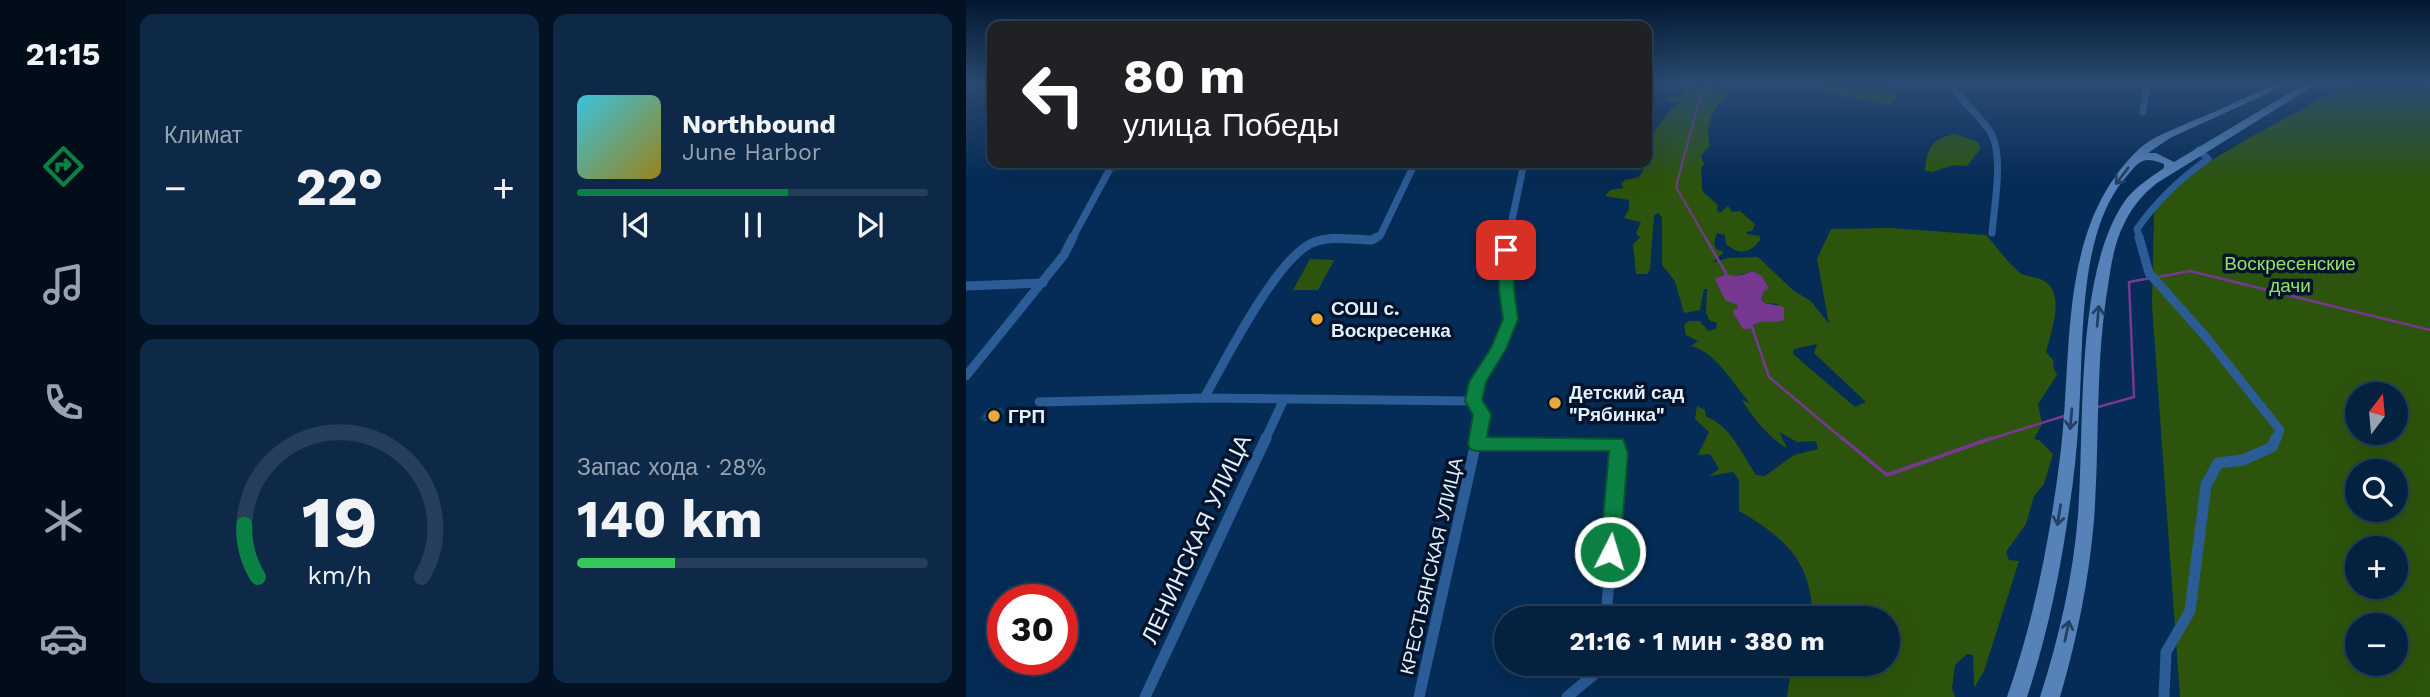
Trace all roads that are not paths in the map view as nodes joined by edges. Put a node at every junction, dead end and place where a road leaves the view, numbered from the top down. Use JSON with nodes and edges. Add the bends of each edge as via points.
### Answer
{"nodes":[{"id":1,"x":1975,"y":116,"type":"edge"},
{"id":2,"x":2214,"y":116,"type":"edge"},
{"id":3,"x":2258,"y":116,"type":"edge"},
{"id":4,"x":2158,"y":141,"type":"junction"},
{"id":5,"x":2194,"y":153,"type":"junction"},
{"id":6,"x":2136,"y":158,"type":"junction"},
{"id":7,"x":1110,"y":168,"type":"edge"},
{"id":8,"x":1413,"y":168,"type":"edge"},
{"id":9,"x":1523,"y":168,"type":"edge"},
{"id":10,"x":2169,"y":170,"type":"junction"},
{"id":11,"x":1992,"y":233,"type":"dead end"},
{"id":12,"x":1043,"y":283,"type":"junction"},
{"id":13,"x":966,"y":286,"type":"edge"},
{"id":14,"x":966,"y":376,"type":"edge"},
{"id":15,"x":1203,"y":398,"type":"junction"},
{"id":16,"x":1284,"y":399,"type":"junction"},
{"id":17,"x":1473,"y":401,"type":"junction"},
{"id":18,"x":1039,"y":402,"type":"dead end"},
{"id":19,"x":1476,"y":444,"type":"junction"},
{"id":20,"x":1607,"y":606,"type":"edge"},
{"id":21,"x":1592,"y":676,"type":"edge"},
{"id":22,"x":1145,"y":697,"type":"edge"},
{"id":23,"x":1419,"y":697,"type":"edge"},
{"id":24,"x":1567,"y":697,"type":"edge"},
{"id":25,"x":2017,"y":697,"type":"edge"},
{"id":26,"x":2050,"y":697,"type":"edge"},
{"id":27,"x":2164,"y":697,"type":"edge"}],
"edges":[{"from":1,"to":11,"type":"street","via":[[1997,141]]},
{"from":2,"to":4,"type":"main road"},
{"from":3,"to":5,"type":"main road"},
{"from":4,"to":5,"type":"main road","via":[[2165,150]]},
{"from":4,"to":6,"type":"main road"},
{"from":5,"to":10,"type":"main road"},
{"from":5,"to":27,"type":"street","via":[[2208,159],[2149,211],[2137,229],[2143,256],[2149,273],[2280,430],[2272,447],[2243,460],[2218,463],[2206,485],[2190,611],[2166,652]]},
{"from":6,"to":10,"type":"main road","via":[[2152,155],[2164,159]]},
{"from":6,"to":25,"type":"main road","one_way":true,"via":[[2101,210],[2088,247],[2069,448],[2047,580]]},
{"from":7,"to":12,"type":"street","via":[[1064,255]]},
{"from":8,"to":15,"type":"street","via":[[1380,236],[1314,243],[1293,256]]},
{"from":9,"to":17,"type":"street","via":[[1506,250],[1511,319]]},
{"from":26,"to":10,"type":"main road","one_way":true,"via":[[2063,649],[2087,508],[2100,293],[2112,233],[2140,191]]},
{"from":12,"to":13,"type":"street"},
{"from":12,"to":14,"type":"street"},
{"from":15,"to":16,"type":"street"},
{"from":15,"to":18,"type":"street"},
{"from":16,"to":17,"type":"street"},
{"from":16,"to":22,"type":"street","name":"ЛЕНИНСКАЯ УЛИЦА"},
{"from":17,"to":19,"type":"street","name":"КРЕСТЬЯНСКАЯ УЛИЦА","via":[[1482,414]]},
{"from":19,"to":20,"type":"street","via":[[1616,444]]},
{"from":19,"to":23,"type":"street","name":"КРЕСТЬЯНСКАЯ УЛИЦА"},
{"from":21,"to":24,"type":"street"}]}
